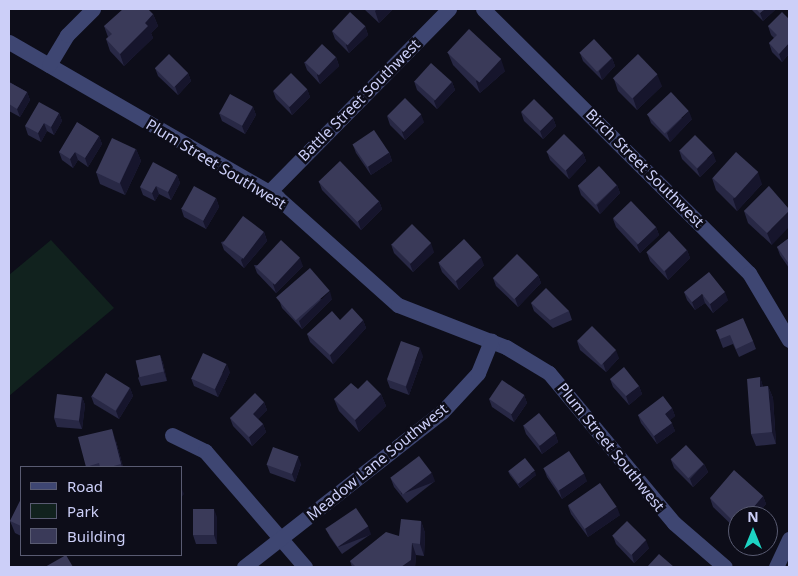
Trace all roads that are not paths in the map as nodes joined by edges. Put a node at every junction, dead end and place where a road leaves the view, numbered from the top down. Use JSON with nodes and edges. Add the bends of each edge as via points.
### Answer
{"nodes":[{"id":1,"x":92,"y":9,"type":"edge"},
{"id":2,"x":449,"y":9,"type":"edge"},
{"id":3,"x":483,"y":9,"type":"edge"},
{"id":4,"x":9,"y":42,"type":"edge"},
{"id":5,"x":49,"y":65,"type":"junction"},
{"id":6,"x":268,"y":192,"type":"junction"},
{"id":7,"x":789,"y":340,"type":"edge"},
{"id":8,"x":491,"y":341,"type":"junction"},
{"id":9,"x":172,"y":435,"type":"dead end"},
{"id":10,"x":281,"y":537,"type":"junction"},
{"id":11,"x":789,"y":539,"type":"edge"},
{"id":12,"x":244,"y":567,"type":"edge"},
{"id":13,"x":305,"y":567,"type":"edge"},
{"id":14,"x":725,"y":567,"type":"edge"},
{"id":15,"x":776,"y":567,"type":"edge"}],
"edges":[{"from":1,"to":5,"type":"street","via":[[67,35]]},
{"from":2,"to":6,"type":"street","name":"Battle Street Southwest"},
{"from":3,"to":7,"type":"street","name":"Birch Street Southwest","via":[[739,262],[768,298]]},
{"from":4,"to":5,"type":"street","name":"Plum Street Southwest"},
{"from":5,"to":6,"type":"street","name":"Plum Street Southwest"},
{"from":6,"to":8,"type":"street","name":"Plum Street Southwest","via":[[398,305]]},
{"from":8,"to":10,"type":"street","name":"Meadow Lane Southwest","via":[[478,373],[442,412]]},
{"from":8,"to":14,"type":"street","name":"Plum Street Southwest","via":[[527,358],[556,380],[652,498]]},
{"from":9,"to":10,"type":"street","via":[[205,451]]},
{"from":10,"to":12,"type":"street","name":"Meadow Lane Southwest"},
{"from":10,"to":13,"type":"street"},
{"from":11,"to":15,"type":"street"}]}
